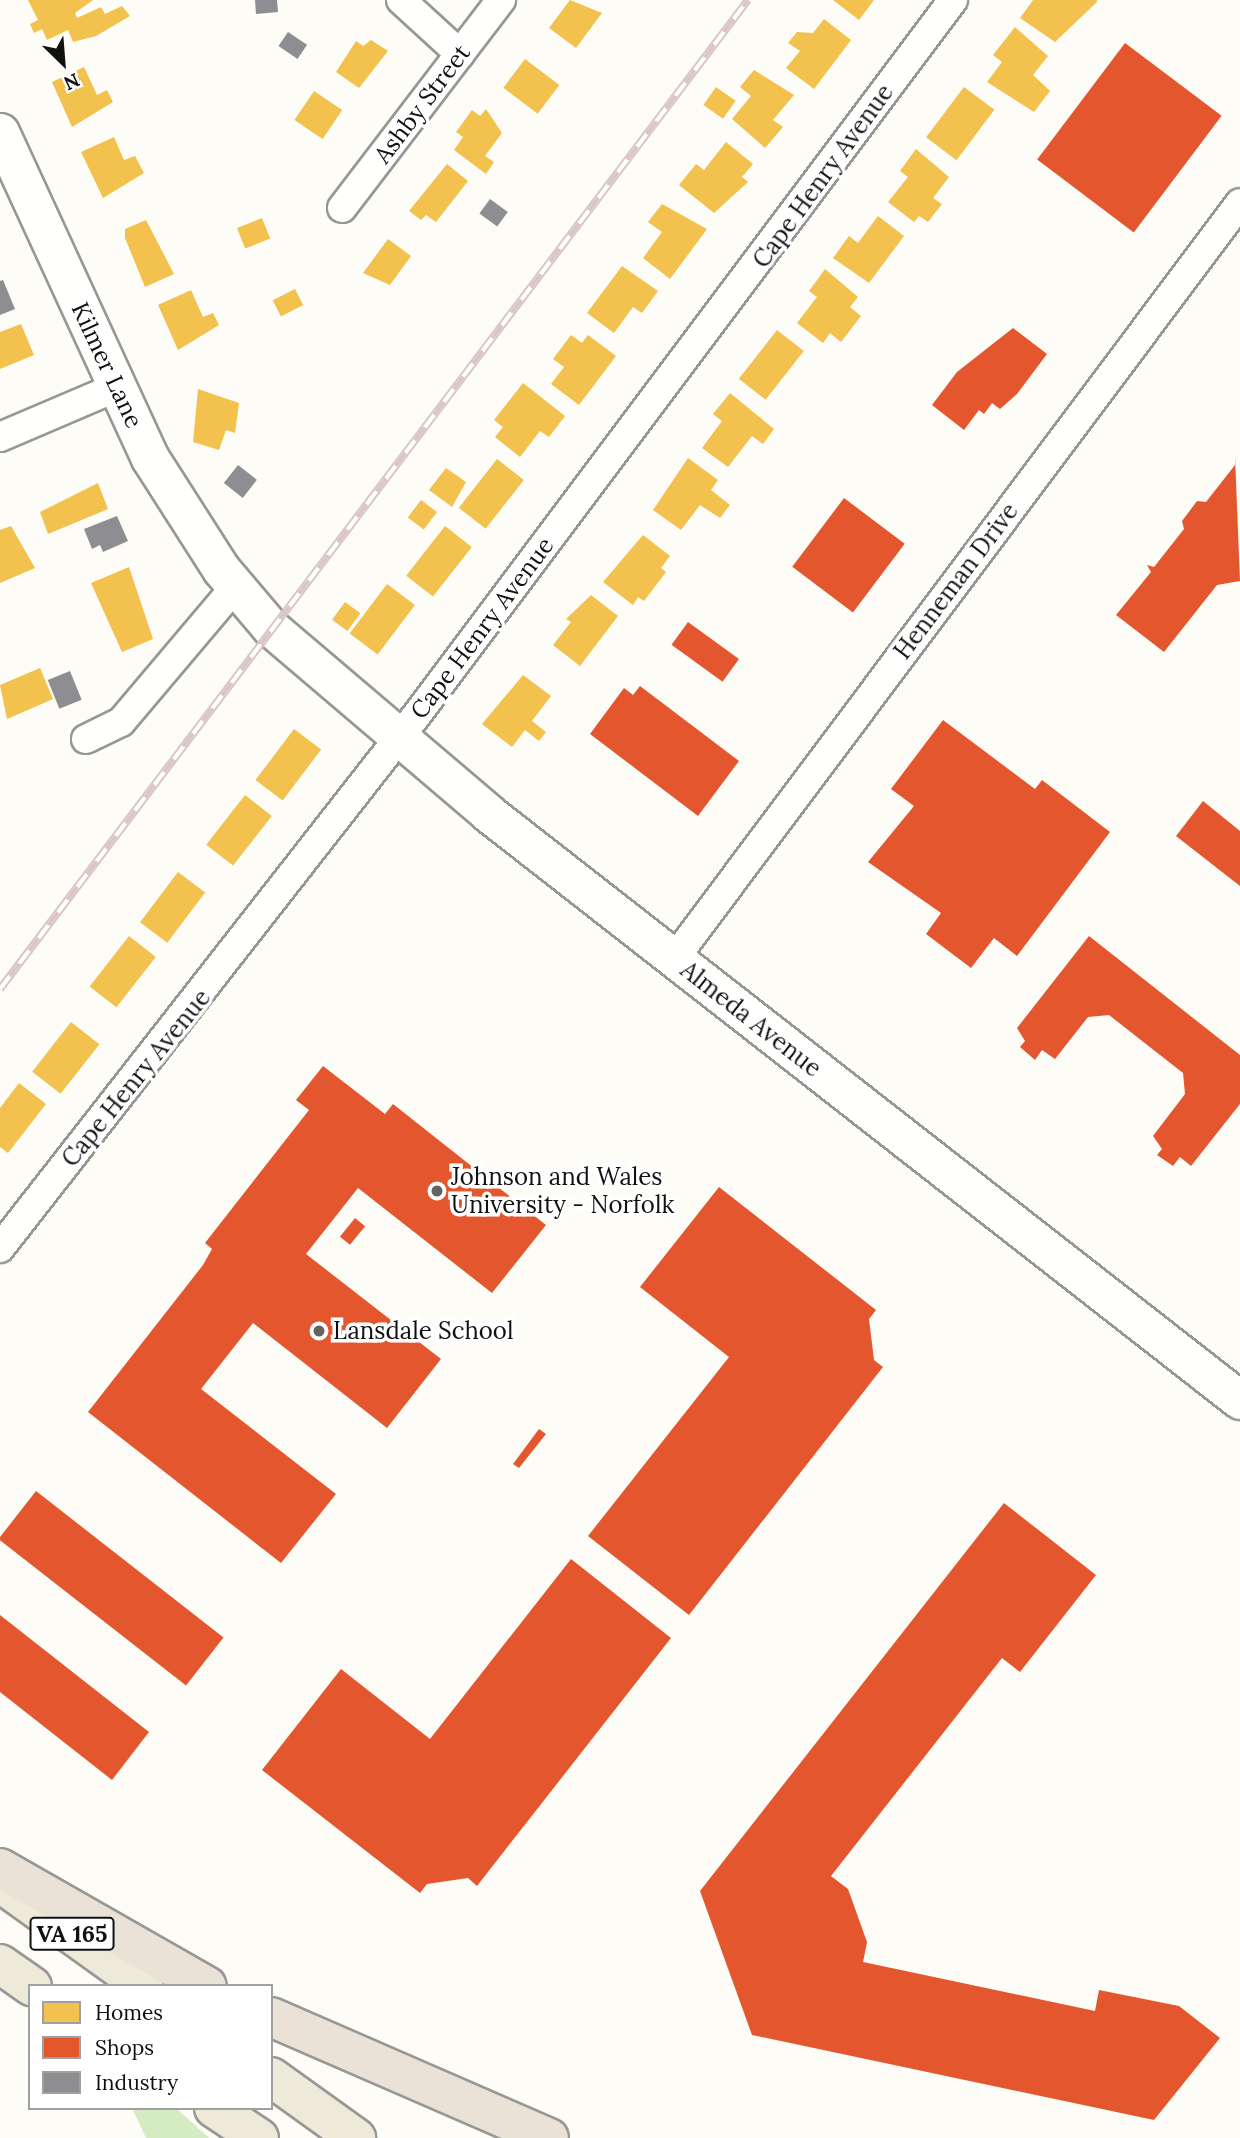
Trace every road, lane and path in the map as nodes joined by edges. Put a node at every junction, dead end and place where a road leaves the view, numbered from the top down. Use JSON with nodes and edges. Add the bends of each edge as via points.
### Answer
{"nodes":[{"id":1,"x":401,"y":0,"type":"edge"},
{"id":2,"x":501,"y":0,"type":"edge"},
{"id":3,"x":953,"y":0,"type":"edge"},
{"id":4,"x":460,"y":54,"type":"junction"},
{"id":5,"x":0,"y":132,"type":"edge"},
{"id":6,"x":1240,"y":203,"type":"edge"},
{"id":7,"x":342,"y":208,"type":"dead end"},
{"id":8,"x":117,"y":387,"type":"junction"},
{"id":9,"x":0,"y":438,"type":"edge"},
{"id":10,"x":235,"y":587,"type":"junction"},
{"id":11,"x":271,"y":628,"type":"joint"},
{"id":12,"x":400,"y":737,"type":"junction"},
{"id":13,"x":86,"y":739,"type":"dead end"},
{"id":14,"x":674,"y":958,"type":"junction"},
{"id":15,"x":0,"y":1248,"type":"edge"},
{"id":16,"x":1240,"y":1400,"type":"edge"},
{"id":17,"x":0,"y":1868,"type":"edge"},
{"id":18,"x":0,"y":1883,"type":"edge"},
{"id":19,"x":0,"y":1964,"type":"edge"},
{"id":20,"x":29,"y":1984,"type":"edge"},
{"id":21,"x":141,"y":1984,"type":"edge"},
{"id":22,"x":203,"y":1984,"type":"edge"},
{"id":23,"x":273,"y":2018,"type":"edge"},
{"id":24,"x":273,"y":2078,"type":"edge"},
{"id":25,"x":218,"y":2110,"type":"edge"},
{"id":26,"x":259,"y":2138,"type":"edge"},
{"id":27,"x":356,"y":2138,"type":"edge"},
{"id":28,"x":549,"y":2138,"type":"edge"}],
"edges":[{"from":1,"to":4,"type":"street"},
{"from":2,"to":4,"type":"street","name":"Ashby Street"},
{"from":3,"to":12,"type":"street","name":"Cape Henry Avenue"},
{"from":4,"to":7,"type":"street","name":"Ashby Street"},
{"from":5,"to":8,"type":"street","name":"Kilmer Lane"},
{"from":6,"to":14,"type":"street","name":"Henneman Drive"},
{"from":8,"to":9,"type":"street"},
{"from":8,"to":10,"type":"street","name":"Kilmer Lane","via":[[178,506]]},
{"from":10,"to":11,"type":"street","name":"Kilmer Lane"},
{"from":10,"to":13,"type":"street","via":[[121,722]]},
{"from":11,"to":12,"type":"street","name":"Almeda Avenue"},
{"from":12,"to":14,"type":"street","name":"Almeda Avenue"},
{"from":12,"to":15,"type":"street","name":"Cape Henry Avenue"},
{"from":14,"to":16,"type":"street","name":"Almeda Avenue"},
{"from":17,"to":22,"type":"highway"},
{"from":18,"to":21,"type":"main road","number":"VA 165"},
{"from":19,"to":20,"type":"main road","number":"VA 165"},
{"from":23,"to":28,"type":"highway"},
{"from":24,"to":27,"type":"main road"},
{"from":25,"to":26,"type":"main road"}]}
